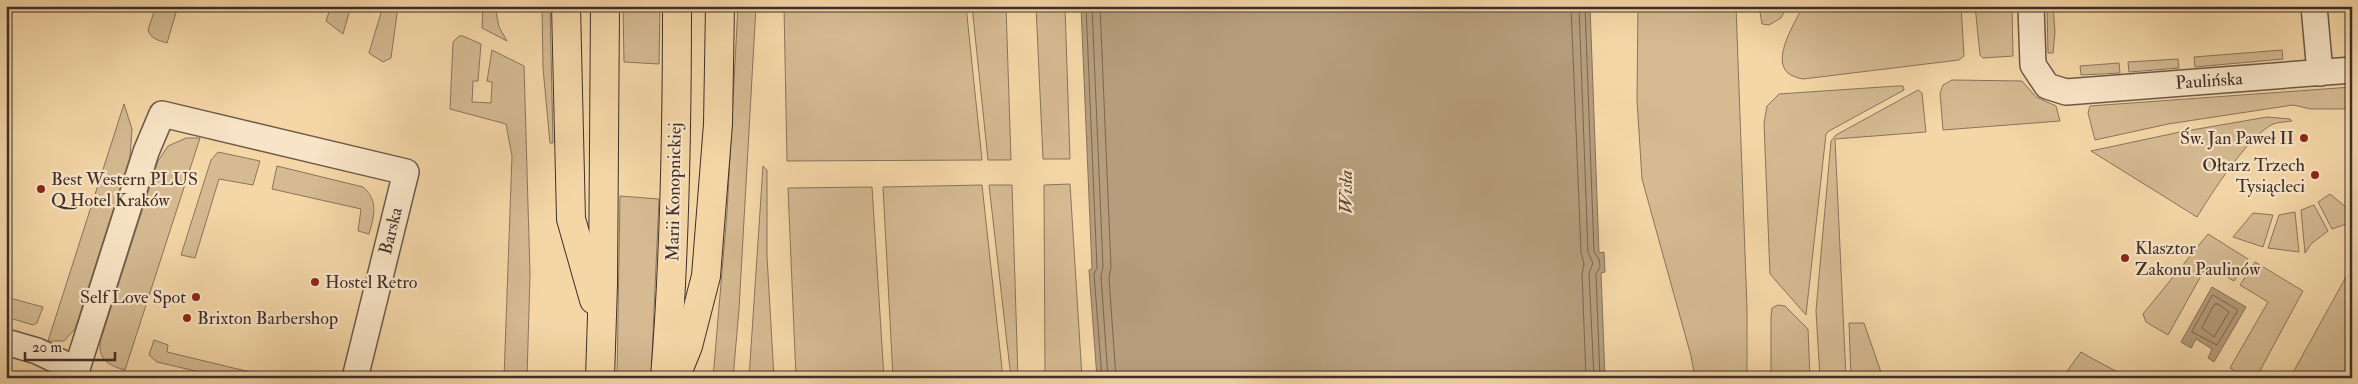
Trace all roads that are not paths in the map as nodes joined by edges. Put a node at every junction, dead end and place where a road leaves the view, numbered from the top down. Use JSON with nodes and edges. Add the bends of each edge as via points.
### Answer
{"nodes":[{"id":1,"x":566,"y":6,"type":"edge"},
{"id":2,"x":605,"y":6,"type":"edge"},
{"id":3,"x":677,"y":6,"type":"edge"},
{"id":4,"x":720,"y":6,"type":"edge"},
{"id":5,"x":2031,"y":6,"type":"edge"},
{"id":6,"x":2314,"y":6,"type":"edge"},
{"id":7,"x":2352,"y":70,"type":"edge"},
{"id":8,"x":2320,"y":73,"type":"junction"},
{"id":9,"x":602,"y":328,"type":"junction"},
{"id":10,"x":6,"y":342,"type":"edge"},
{"id":11,"x":76,"y":374,"type":"edge"},
{"id":12,"x":355,"y":378,"type":"edge"},
{"id":13,"x":600,"y":378,"type":"edge"},
{"id":14,"x":665,"y":378,"type":"edge"},
{"id":15,"x":675,"y":378,"type":"edge"}],
"edges":[{"from":1,"to":9,"type":"main road","via":[[571,219]]},
{"from":2,"to":9,"type":"main road"},
{"from":3,"to":14,"type":"main road","name":"Marii Konopnickiej","via":[[672,298]]},
{"from":4,"to":15,"type":"main road","via":[[718,124],[706,276],[688,346]]},
{"from":5,"to":8,"type":"street","name":"Paulińska","via":[[2033,65],[2047,86],[2066,92]]},
{"from":6,"to":8,"type":"street"},
{"from":7,"to":8,"type":"street","name":"Paulińska"},
{"from":9,"to":13,"type":"main road"},
{"from":10,"to":11,"type":"street","via":[[37,351]]},
{"from":11,"to":12,"type":"street","name":"Barska","via":[[146,152],[162,114],[406,172]]}]}
